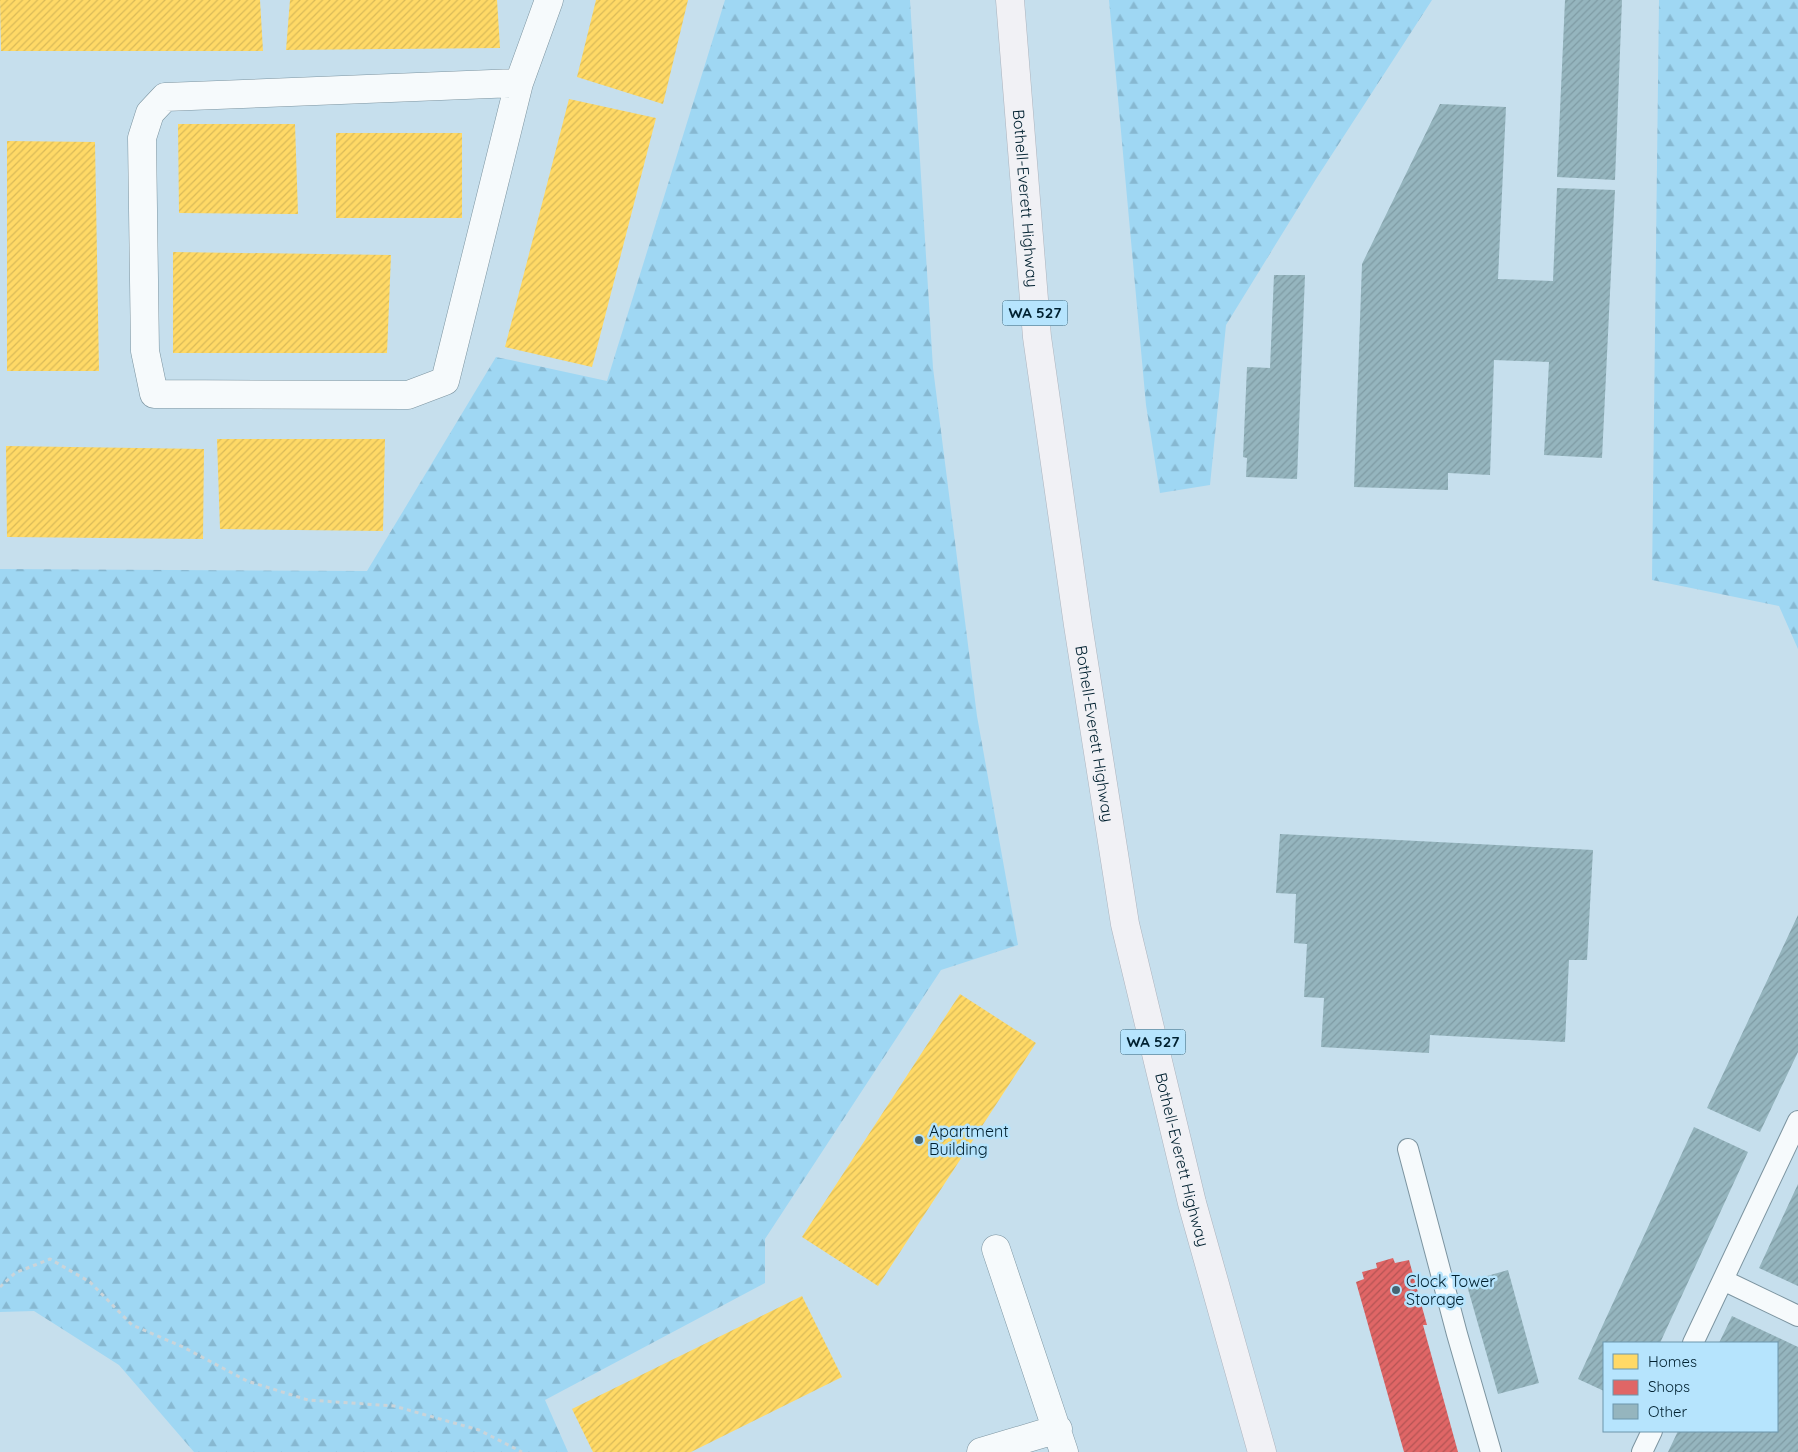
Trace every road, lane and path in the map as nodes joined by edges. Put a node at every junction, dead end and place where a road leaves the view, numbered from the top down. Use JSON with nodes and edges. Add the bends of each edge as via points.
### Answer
{"nodes":[{"id":1,"x":549,"y":0,"type":"edge"},
{"id":2,"x":1010,"y":0,"type":"edge"},
{"id":3,"x":518,"y":84,"type":"junction"},
{"id":4,"x":1798,"y":1121,"type":"edge"},
{"id":5,"x":1408,"y":1149,"type":"dead end"},
{"id":6,"x":996,"y":1249,"type":"dead end"},
{"id":7,"x":1723,"y":1280,"type":"junction"},
{"id":8,"x":0,"y":1287,"type":"edge"},
{"id":9,"x":1798,"y":1316,"type":"edge"},
{"id":10,"x":1694,"y":1342,"type":"edge"},
{"id":11,"x":1652,"y":1432,"type":"edge"},
{"id":12,"x":1061,"y":1440,"type":"edge"},
{"id":13,"x":522,"y":1452,"type":"edge"},
{"id":14,"x":981,"y":1452,"type":"edge"},
{"id":15,"x":1262,"y":1452,"type":"edge"},
{"id":16,"x":1492,"y":1452,"type":"edge"},
{"id":17,"x":1642,"y":1452,"type":"edge"}],
"edges":[{"from":1,"to":3,"type":"street"},
{"from":2,"to":15,"type":"main road","name":"Bothell-Everett Highway","number":"WA 527","via":[[1037,337],[1125,924],[1192,1203]]},
{"from":3,"to":3,"type":"street","via":[[445,381],[408,395],[154,394],[145,351],[142,138],[150,113],[165,97]]},
{"from":4,"to":7,"type":"lane"},
{"from":5,"to":16,"type":"lane"},
{"from":6,"to":12,"type":"street"},
{"from":7,"to":9,"type":"lane"},
{"from":7,"to":10,"type":"lane"},
{"from":8,"to":13,"type":"path","via":[[15,1273],[50,1259],[90,1282],[132,1325],[183,1347],[247,1381],[308,1400],[394,1406],[479,1430]]},
{"from":11,"to":17,"type":"lane"},
{"from":12,"to":14,"type":"street"}]}
